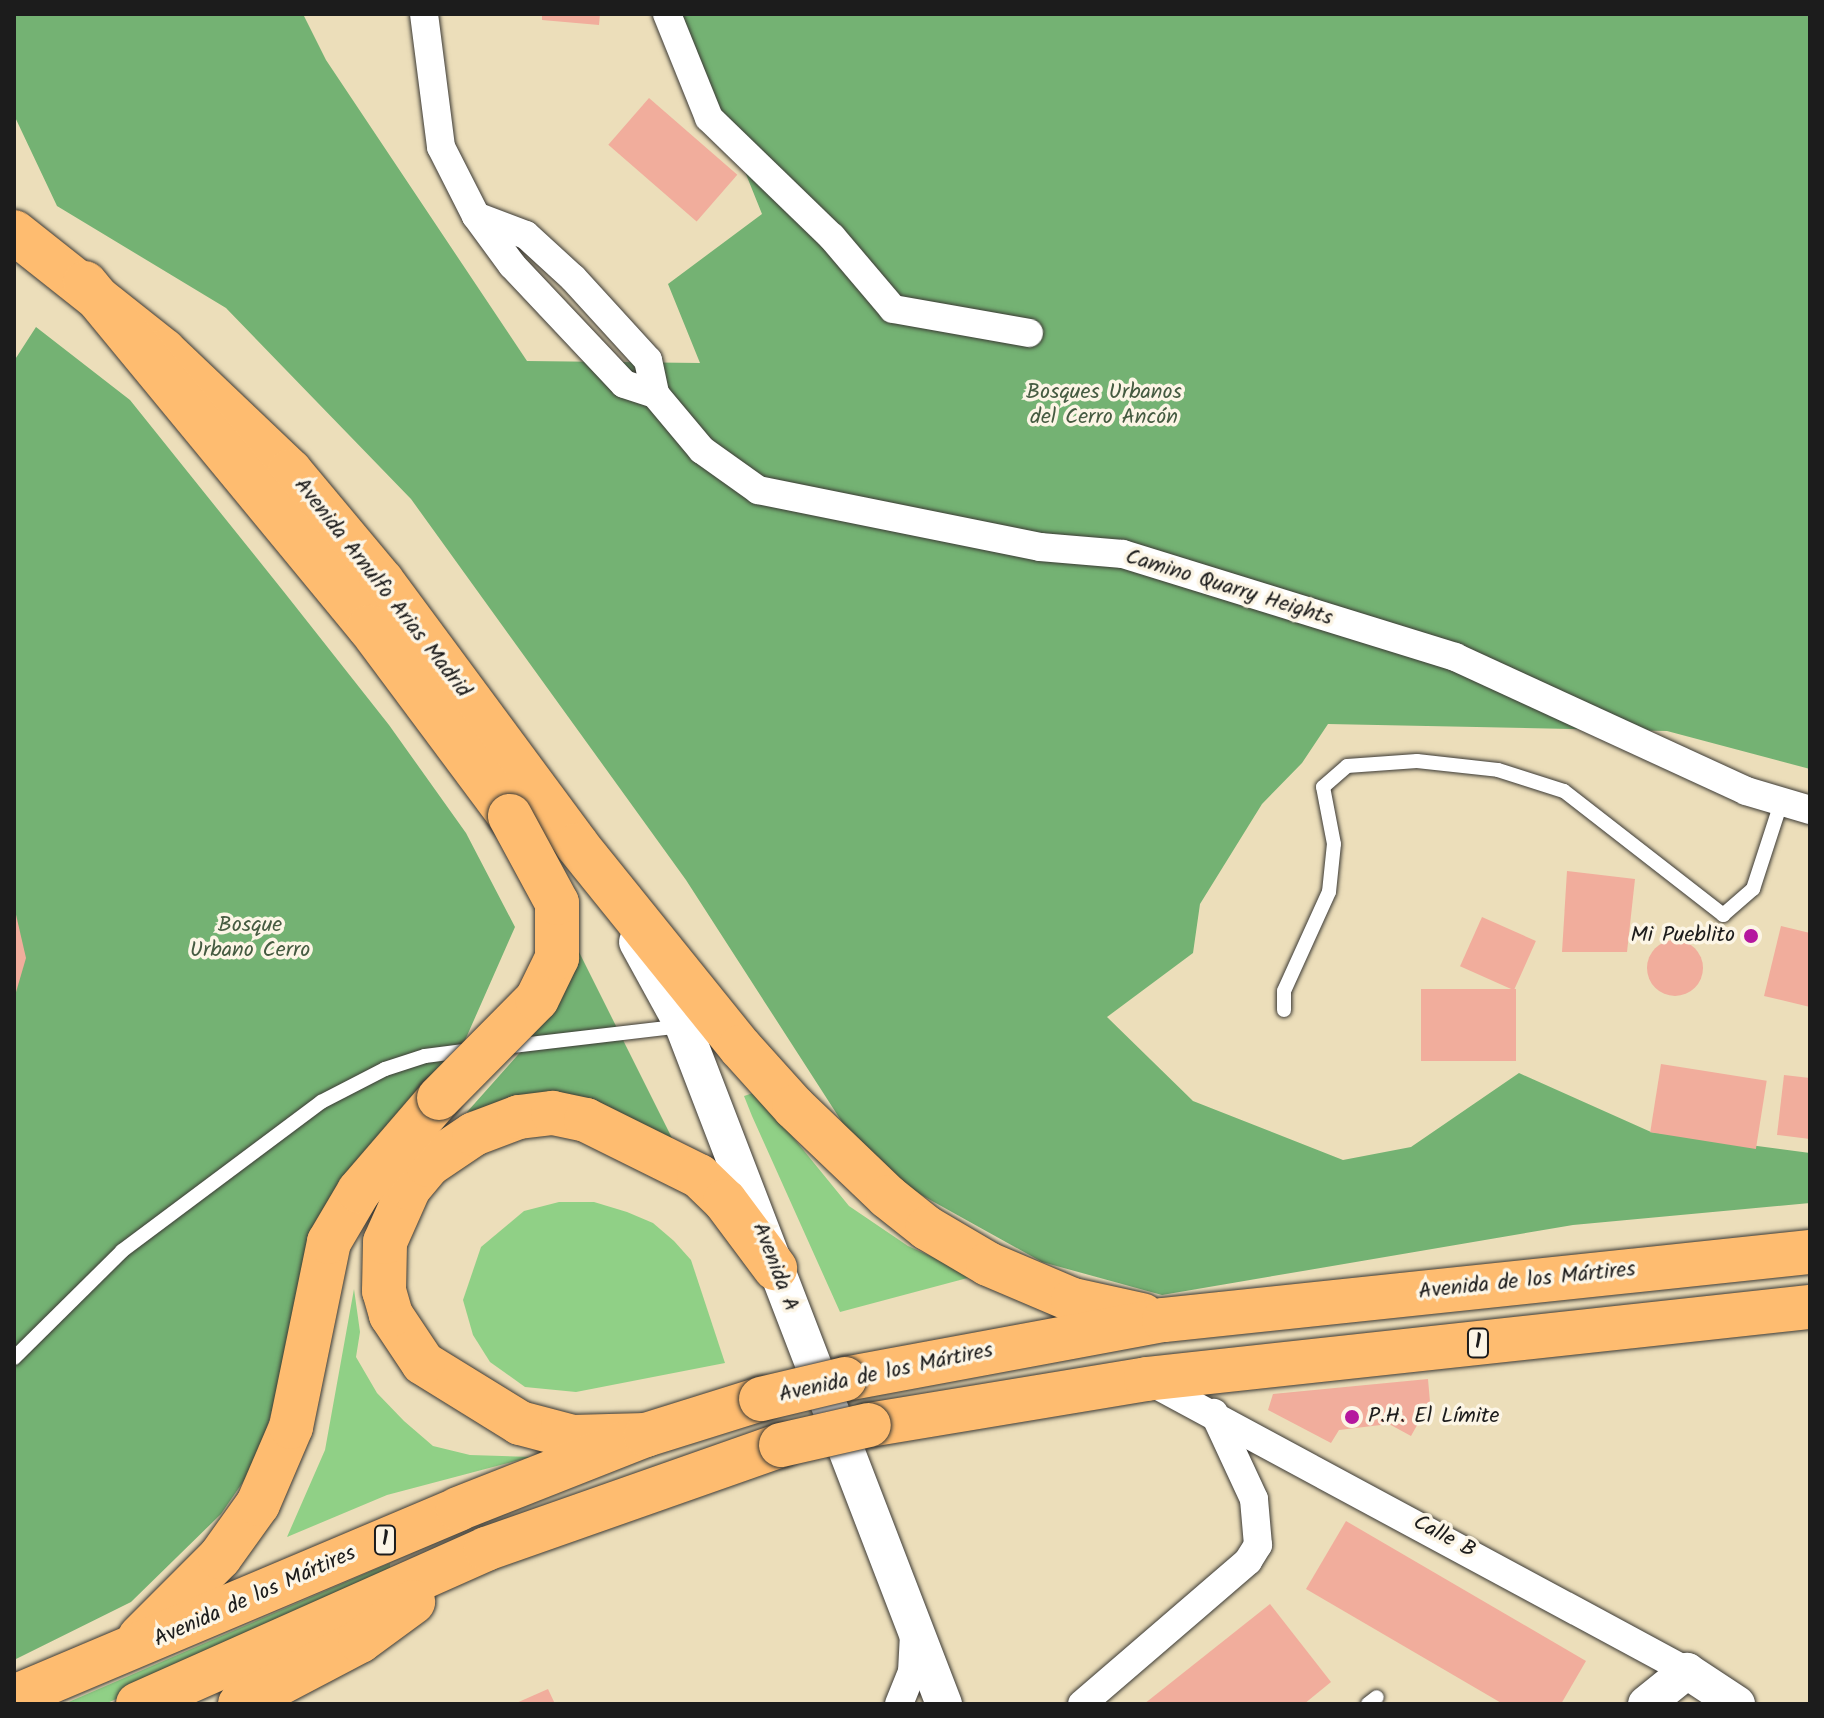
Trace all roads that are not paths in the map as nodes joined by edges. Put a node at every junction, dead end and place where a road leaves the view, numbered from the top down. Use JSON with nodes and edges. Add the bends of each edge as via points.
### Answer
{"nodes":[{"id":1,"x":424,"y":14,"type":"edge"},
{"id":2,"x":667,"y":14,"type":"edge"},
{"id":3,"x":14,"y":232,"type":"edge"},
{"id":4,"x":85,"y":283,"type":"junction"},
{"id":5,"x":1029,"y":333,"type":"dead end"},
{"id":6,"x":1782,"y":800,"type":"junction"},
{"id":7,"x":1810,"y":810,"type":"edge"},
{"id":8,"x":577,"y":845,"type":"junction"},
{"id":9,"x":1284,"y":1010,"type":"dead end"},
{"id":10,"x":683,"y":1026,"type":"junction"},
{"id":11,"x":1810,"y":1252,"type":"edge"},
{"id":12,"x":775,"y":1268,"type":"junction"},
{"id":13,"x":1810,"y":1307,"type":"edge"},
{"id":14,"x":1164,"y":1320,"type":"junction"},
{"id":15,"x":14,"y":1358,"type":"edge"},
{"id":16,"x":1146,"y":1379,"type":"junction"},
{"id":17,"x":1214,"y":1413,"type":"junction"},
{"id":18,"x":646,"y":1435,"type":"junction"},
{"id":19,"x":486,"y":1549,"type":"junction"},
{"id":20,"x":912,"y":1618,"type":"junction"},
{"id":21,"x":120,"y":1655,"type":"junction"},
{"id":22,"x":1687,"y":1671,"type":"junction"},
{"id":23,"x":14,"y":1697,"type":"edge"},
{"id":24,"x":945,"y":1703,"type":"edge"},
{"id":25,"x":138,"y":1704,"type":"edge"},
{"id":26,"x":240,"y":1704,"type":"edge"},
{"id":27,"x":899,"y":1704,"type":"edge"},
{"id":28,"x":1082,"y":1704,"type":"edge"},
{"id":29,"x":1646,"y":1704,"type":"edge"},
{"id":30,"x":1737,"y":1704,"type":"edge"}],
"edges":[{"from":1,"to":6,"type":"street","name":"Camino Quarry Heights","via":[[441,147],[476,216],[512,265],[624,384],[655,394],[702,450],[758,490],[1040,547],[1123,554],[1455,657],[1746,791]]},
{"from":2,"to":5,"type":"street","via":[[709,118],[832,237],[893,309]]},
{"from":3,"to":4,"type":"main road","name":"Avenida Arnulfo Arias Madrid"},
{"from":4,"to":8,"type":"main road","name":"Avenida Arnulfo Arias Madrid","via":[[236,417],[331,518]]},
{"from":4,"to":21,"type":"main road","bridge":true,"via":[[369,627],[510,816],[557,903],[557,958],[522,1017],[439,1098],[359,1191],[329,1242],[291,1427],[258,1504],[220,1557]]},
{"from":6,"to":7,"type":"street","name":"Camino Quarry Heights"},
{"from":6,"to":9,"type":"lane","via":[[1753,889],[1723,915],[1564,791],[1484,768],[1417,761],[1347,766],[1323,787],[1334,844],[1329,892],[1284,991]]},
{"from":8,"to":10,"type":"street","name":"Avenida A"},
{"from":8,"to":14,"type":"main road","name":"Avenida Arnulfo Arias Madrid","via":[[794,1107],[927,1228],[1034,1285],[1073,1300]]},
{"from":10,"to":12,"type":"street","name":"Avenida A"},
{"from":10,"to":15,"type":"lane","via":[[425,1056],[385,1069],[321,1102],[162,1218]]},
{"from":11,"to":14,"type":"main road","name":"Avenida de los Mártires","number":"1"},
{"from":12,"to":18,"type":"main road","via":[[725,1201],[699,1176],[586,1120],[553,1113],[519,1117],[474,1134],[428,1165],[409,1188],[385,1242],[384,1291],[391,1315],[423,1363],[492,1410],[532,1427],[573,1437]]},
{"from":12,"to":20,"type":"street","name":"Avenida A"},
{"from":13,"to":16,"type":"main road","number":"1"},
{"from":14,"to":18,"type":"main road","name":"Avenida de los Mártires","number":"1","bridge":true,"via":[[845,1379]]},
{"from":16,"to":17,"type":"street","name":"Calle B"},
{"from":16,"to":19,"type":"main road","number":"1","bridge":true,"via":[[869,1425],[781,1445]]},
{"from":17,"to":22,"type":"street","name":"Calle B"},
{"from":17,"to":28,"type":"street","via":[[1254,1499],[1258,1545],[1248,1561]]},
{"from":18,"to":21,"type":"main road","name":"Avenida de los Mártires","number":"1","via":[[458,1509]]},
{"from":19,"to":25,"type":"main road","number":"1"},
{"from":19,"to":26,"type":"main road","via":[[360,1641]]},
{"from":20,"to":24,"type":"street","name":"Avenida A"},
{"from":20,"to":27,"type":"street","via":[[912,1672]]},
{"from":21,"to":23,"type":"main road","name":"Avenida de los Mártires","number":"1"},
{"from":22,"to":29,"type":"street"},
{"from":22,"to":30,"type":"street","name":"Calle B"}]}
